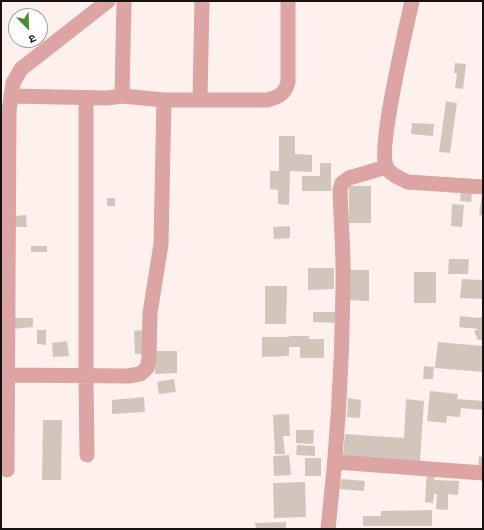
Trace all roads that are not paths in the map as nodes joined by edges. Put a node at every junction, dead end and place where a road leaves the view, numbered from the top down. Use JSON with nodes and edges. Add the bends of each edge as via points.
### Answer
{"nodes":[{"id":1,"x":108,"y":1,"type":"edge"},
{"id":2,"x":124,"y":1,"type":"edge"},
{"id":3,"x":202,"y":1,"type":"edge"},
{"id":4,"x":288,"y":1,"type":"edge"},
{"id":5,"x":412,"y":1,"type":"edge"},
{"id":6,"x":11,"y":96,"type":"junction"},
{"id":7,"x":122,"y":96,"type":"junction"},
{"id":8,"x":86,"y":98,"type":"junction"},
{"id":9,"x":164,"y":100,"type":"junction"},
{"id":10,"x":200,"y":100,"type":"junction"},
{"id":11,"x":386,"y":167,"type":"junction"},
{"id":12,"x":483,"y":187,"type":"edge"},
{"id":13,"x":8,"y":375,"type":"junction"},
{"id":14,"x":86,"y":376,"type":"junction"},
{"id":15,"x":87,"y":455,"type":"dead end"},
{"id":16,"x":336,"y":462,"type":"junction"},
{"id":17,"x":7,"y":470,"type":"dead end"},
{"id":18,"x":483,"y":473,"type":"edge"},
{"id":19,"x":328,"y":529,"type":"edge"}],
"edges":[{"from":1,"to":6,"type":"street","via":[[21,69]]},
{"from":2,"to":7,"type":"street"},
{"from":3,"to":10,"type":"street"},
{"from":4,"to":10,"type":"street","via":[[286,90],[279,97],[268,100]]},
{"from":5,"to":11,"type":"street","via":[[387,130],[384,152]]},
{"from":6,"to":8,"type":"street"},
{"from":6,"to":13,"type":"street"},
{"from":7,"to":8,"type":"street"},
{"from":7,"to":9,"type":"street"},
{"from":8,"to":14,"type":"street"},
{"from":9,"to":10,"type":"street"},
{"from":9,"to":14,"type":"street","via":[[161,244],[150,313],[150,358],[147,368],[140,374]]},
{"from":11,"to":12,"type":"street","via":[[397,178],[408,182]]},
{"from":11,"to":16,"type":"street","via":[[349,178],[342,183],[340,190],[343,289]]},
{"from":13,"to":14,"type":"street"},
{"from":13,"to":17,"type":"street"},
{"from":14,"to":15,"type":"street"},
{"from":16,"to":18,"type":"street"},
{"from":16,"to":19,"type":"street"}]}
